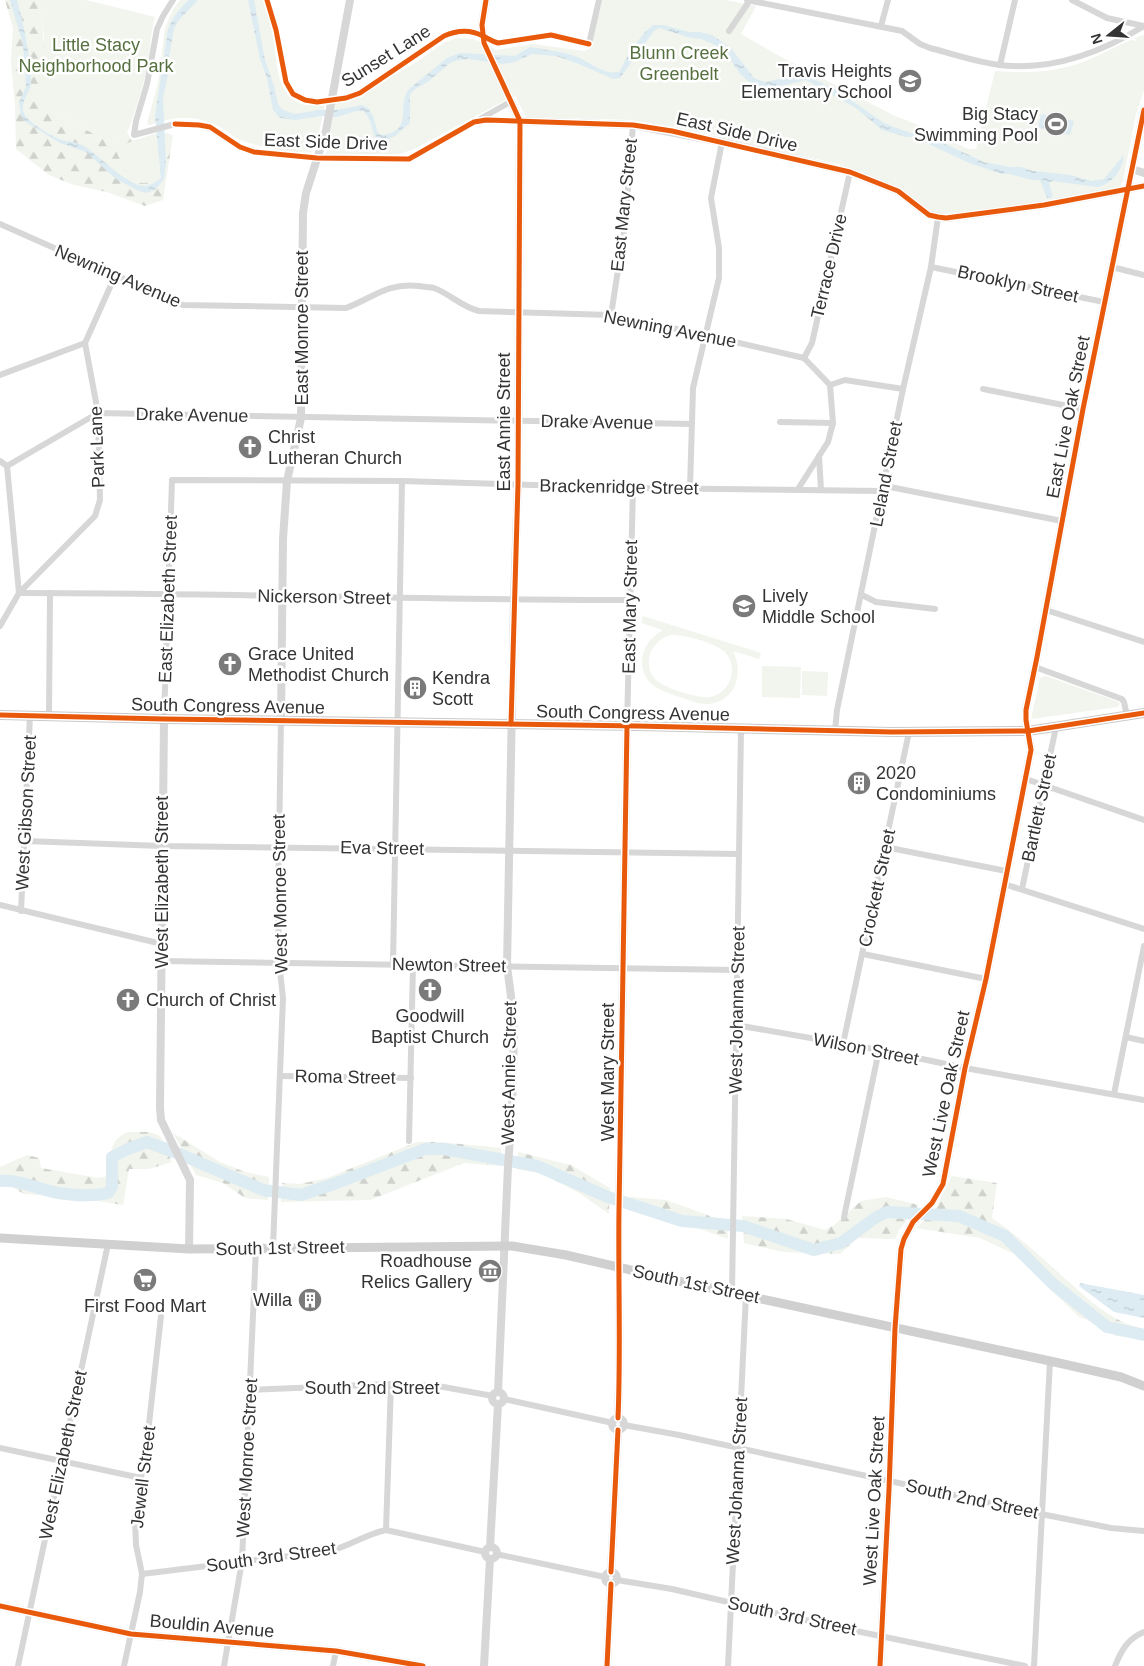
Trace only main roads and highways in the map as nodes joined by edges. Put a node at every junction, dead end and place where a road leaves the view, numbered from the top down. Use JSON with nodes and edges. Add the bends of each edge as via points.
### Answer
{"nodes":[{"id":1,"x":1144,"y":713,"type":"edge"},
{"id":2,"x":0,"y":715,"type":"edge"},
{"id":3,"x":0,"y":1238,"type":"edge"},
{"id":4,"x":1144,"y":1386,"type":"edge"}],
"edges":[{"from":1,"to":2,"type":"main road","name":"South Congress Avenue","via":[[1028,731],[909,732]]},
{"from":3,"to":4,"type":"main road","name":"South 1st Street","via":[[189,1249],[505,1245],[566,1255],[1050,1360],[1121,1377]]}]}
